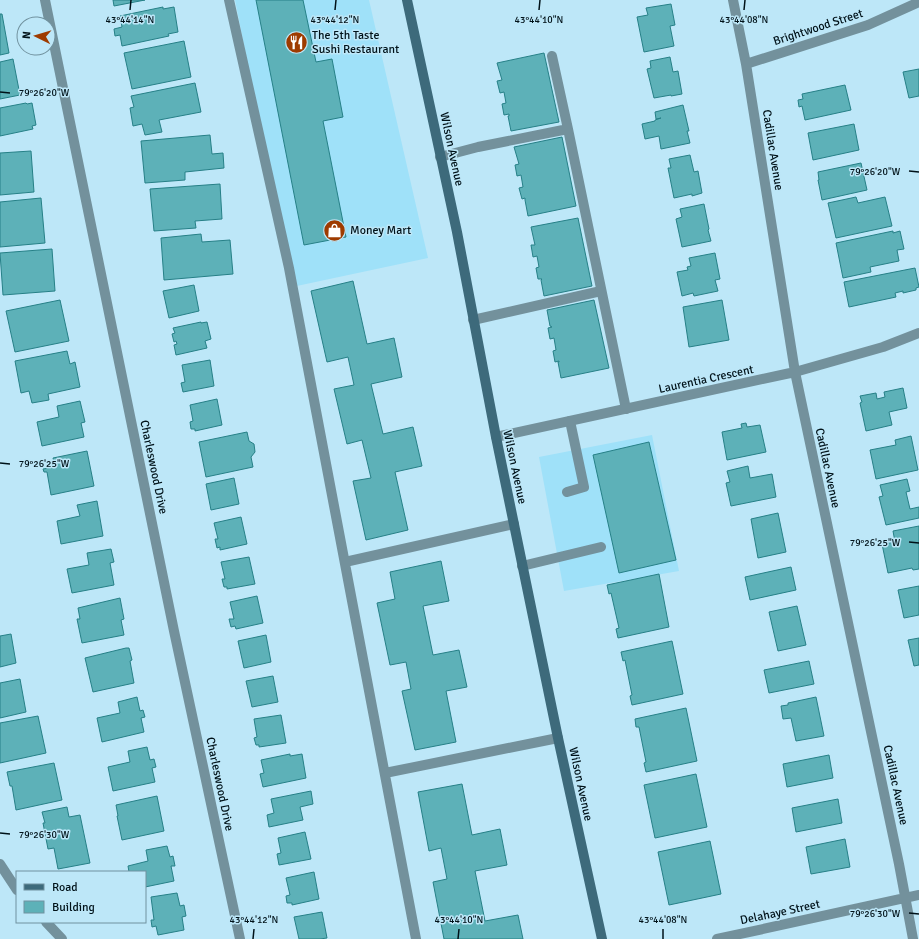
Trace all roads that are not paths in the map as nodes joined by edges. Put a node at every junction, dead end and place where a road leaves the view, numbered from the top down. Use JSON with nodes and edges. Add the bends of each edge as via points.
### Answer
{"nodes":[{"id":1,"x":45,"y":0,"type":"edge"},
{"id":2,"x":229,"y":0,"type":"edge"},
{"id":3,"x":407,"y":0,"type":"edge"},
{"id":4,"x":733,"y":0,"type":"edge"},
{"id":5,"x":919,"y":2,"type":"edge"},
{"id":6,"x":552,"y":56,"type":"dead end"},
{"id":7,"x":746,"y":64,"type":"junction"},
{"id":8,"x":568,"y":128,"type":"junction"},
{"id":9,"x":440,"y":157,"type":"junction"},
{"id":10,"x":601,"y":291,"type":"junction"},
{"id":11,"x":473,"y":320,"type":"junction"},
{"id":12,"x":919,"y":333,"type":"edge"},
{"id":13,"x":795,"y":372,"type":"junction"},
{"id":14,"x":626,"y":409,"type":"junction"},
{"id":15,"x":570,"y":421,"type":"junction"},
{"id":16,"x":496,"y":437,"type":"junction"},
{"id":17,"x":567,"y":492,"type":"dead end"},
{"id":18,"x":514,"y":524,"type":"junction"},
{"id":19,"x":601,"y":547,"type":"dead end"},
{"id":20,"x":345,"y":562,"type":"junction"},
{"id":21,"x":522,"y":566,"type":"junction"},
{"id":22,"x":558,"y":738,"type":"junction"},
{"id":23,"x":385,"y":773,"type":"junction"},
{"id":24,"x":0,"y":864,"type":"edge"},
{"id":25,"x":16,"y":888,"type":"edge"},
{"id":26,"x":919,"y":895,"type":"edge"},
{"id":27,"x":906,"y":898,"type":"junction"},
{"id":28,"x":47,"y":923,"type":"edge"},
{"id":29,"x":62,"y":939,"type":"edge"},
{"id":30,"x":240,"y":939,"type":"edge"},
{"id":31,"x":416,"y":939,"type":"edge"},
{"id":32,"x":602,"y":939,"type":"edge"},
{"id":33,"x":717,"y":939,"type":"edge"},
{"id":34,"x":913,"y":939,"type":"edge"}],
"edges":[{"from":1,"to":30,"type":"street","name":"Charleswood Drive"},
{"from":2,"to":20,"type":"street","via":[[288,268]]},
{"from":3,"to":9,"type":"main road","name":"Wilson Avenue"},
{"from":4,"to":7,"type":"street","name":"Cadillac Avenue"},
{"from":5,"to":7,"type":"street","name":"Brightwood Street","via":[[868,25]]},
{"from":6,"to":8,"type":"street"},
{"from":7,"to":13,"type":"street","name":"Cadillac Avenue"},
{"from":8,"to":9,"type":"street"},
{"from":8,"to":10,"type":"street"},
{"from":9,"to":11,"type":"main road","name":"Wilson Avenue"},
{"from":10,"to":11,"type":"street"},
{"from":10,"to":14,"type":"street"},
{"from":11,"to":16,"type":"main road","name":"Wilson Avenue"},
{"from":12,"to":13,"type":"street","name":"Laurentia Crescent","via":[[882,347]]},
{"from":13,"to":14,"type":"street","name":"Laurentia Crescent"},
{"from":13,"to":27,"type":"street","name":"Cadillac Avenue"},
{"from":14,"to":15,"type":"street","name":"Laurentia Crescent"},
{"from":15,"to":16,"type":"street","name":"Laurentia Crescent"},
{"from":15,"to":17,"type":"street","via":[[584,487]]},
{"from":16,"to":18,"type":"main road","name":"Wilson Avenue"},
{"from":18,"to":20,"type":"street"},
{"from":18,"to":21,"type":"main road","name":"Wilson Avenue"},
{"from":19,"to":21,"type":"street"},
{"from":20,"to":23,"type":"street"},
{"from":21,"to":22,"type":"main road","name":"Wilson Avenue"},
{"from":22,"to":23,"type":"street"},
{"from":22,"to":32,"type":"main road","name":"Wilson Avenue"},
{"from":23,"to":31,"type":"street"},
{"from":24,"to":25,"type":"street"},
{"from":26,"to":27,"type":"street","name":"Delahaye Street"},
{"from":27,"to":33,"type":"street","name":"Delahaye Street"},
{"from":27,"to":34,"type":"street","name":"Cadillac Avenue"},
{"from":28,"to":29,"type":"street"}]}
